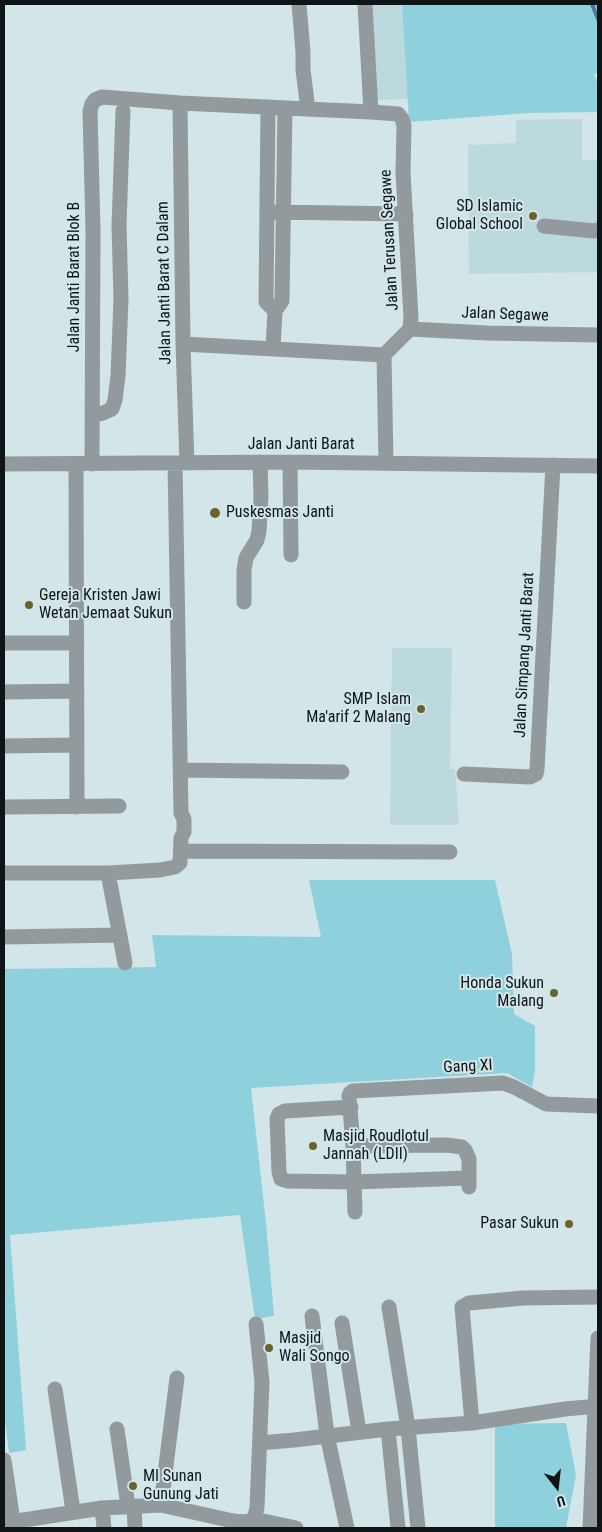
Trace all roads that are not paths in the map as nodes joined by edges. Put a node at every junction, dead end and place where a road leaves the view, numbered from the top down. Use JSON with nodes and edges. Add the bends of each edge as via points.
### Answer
{"nodes":[{"id":1,"x":299,"y":4,"type":"edge"},
{"id":2,"x":365,"y":4,"type":"edge"},
{"id":3,"x":180,"y":103,"type":"junction"},
{"id":4,"x":268,"y":107,"type":"junction"},
{"id":5,"x":285,"y":108,"type":"junction"},
{"id":6,"x":308,"y":109,"type":"junction"},
{"id":7,"x":123,"y":111,"type":"dead end"},
{"id":8,"x":371,"y":112,"type":"junction"},
{"id":9,"x":267,"y":212,"type":"junction"},
{"id":10,"x":283,"y":212,"type":"junction"},
{"id":11,"x":406,"y":214,"type":"junction"},
{"id":12,"x":544,"y":226,"type":"dead end"},
{"id":13,"x":598,"y":230,"type":"edge"},
{"id":14,"x":275,"y":310,"type":"junction"},
{"id":15,"x":410,"y":329,"type":"junction"},
{"id":16,"x":598,"y":335,"type":"edge"},
{"id":17,"x":183,"y":344,"type":"junction"},
{"id":18,"x":274,"y":348,"type":"junction"},
{"id":19,"x":384,"y":355,"type":"junction"},
{"id":20,"x":92,"y":375,"type":"junction"},
{"id":21,"x":118,"y":376,"type":"junction"},
{"id":22,"x":92,"y":415,"type":"junction"},
{"id":23,"x":260,"y":462,"type":"junction"},
{"id":24,"x":290,"y":462,"type":"junction"},
{"id":25,"x":181,"y":463,"type":"junction"},
{"id":26,"x":386,"y":463,"type":"junction"},
{"id":27,"x":4,"y":464,"type":"edge"},
{"id":28,"x":76,"y":464,"type":"junction"},
{"id":29,"x":92,"y":464,"type":"junction"},
{"id":30,"x":553,"y":465,"type":"junction"},
{"id":31,"x":598,"y":466,"type":"edge"},
{"id":32,"x":291,"y":555,"type":"dead end"},
{"id":33,"x":244,"y":602,"type":"dead end"},
{"id":34,"x":77,"y":642,"type":"junction"},
{"id":35,"x":4,"y":643,"type":"edge"},
{"id":36,"x":77,"y":690,"type":"junction"},
{"id":37,"x":4,"y":692,"type":"edge"},
{"id":38,"x":76,"y":745,"type":"junction"},
{"id":39,"x":4,"y":746,"type":"edge"},
{"id":40,"x":181,"y":770,"type":"junction"},
{"id":41,"x":342,"y":772,"type":"dead end"},
{"id":42,"x":464,"y":774,"type":"dead end"},
{"id":43,"x":119,"y":806,"type":"dead end"},
{"id":44,"x":4,"y":807,"type":"edge"},
{"id":45,"x":77,"y":807,"type":"junction"},
{"id":46,"x":181,"y":844,"type":"junction"},
{"id":47,"x":450,"y":852,"type":"dead end"},
{"id":48,"x":4,"y":873,"type":"edge"},
{"id":49,"x":108,"y":873,"type":"junction"},
{"id":50,"x":120,"y":935,"type":"junction"},
{"id":51,"x":4,"y":937,"type":"edge"},
{"id":52,"x":125,"y":963,"type":"dead end"},
{"id":53,"x":598,"y":1106,"type":"edge"},
{"id":54,"x":350,"y":1107,"type":"junction"},
{"id":55,"x":353,"y":1146,"type":"junction"},
{"id":56,"x":354,"y":1182,"type":"junction"},
{"id":57,"x":356,"y":1212,"type":"dead end"},
{"id":58,"x":598,"y":1297,"type":"edge"},
{"id":59,"x":389,"y":1307,"type":"dead end"},
{"id":60,"x":312,"y":1316,"type":"dead end"},
{"id":61,"x":342,"y":1322,"type":"dead end"},
{"id":62,"x":256,"y":1324,"type":"dead end"},
{"id":63,"x":598,"y":1338,"type":"edge"},
{"id":64,"x":177,"y":1378,"type":"dead end"},
{"id":65,"x":55,"y":1389,"type":"dead end"},
{"id":66,"x":596,"y":1406,"type":"edge"},
{"id":67,"x":472,"y":1422,"type":"junction"},
{"id":68,"x":118,"y":1428,"type":"dead end"},
{"id":69,"x":408,"y":1428,"type":"junction"},
{"id":70,"x":388,"y":1429,"type":"junction"},
{"id":71,"x":359,"y":1432,"type":"junction"},
{"id":72,"x":327,"y":1435,"type":"junction"},
{"id":73,"x":260,"y":1443,"type":"junction"},
{"id":74,"x":4,"y":1460,"type":"edge"},
{"id":75,"x":161,"y":1505,"type":"junction"},
{"id":76,"x":131,"y":1506,"type":"junction"},
{"id":77,"x":102,"y":1508,"type":"junction"},
{"id":78,"x":73,"y":1511,"type":"junction"},
{"id":79,"x":255,"y":1523,"type":"edge"},
{"id":80,"x":10,"y":1525,"type":"edge"},
{"id":81,"x":104,"y":1528,"type":"edge"},
{"id":82,"x":134,"y":1528,"type":"edge"},
{"id":83,"x":296,"y":1528,"type":"edge"},
{"id":84,"x":347,"y":1528,"type":"edge"},
{"id":85,"x":398,"y":1528,"type":"edge"},
{"id":86,"x":418,"y":1528,"type":"edge"},
{"id":87,"x":590,"y":1528,"type":"edge"}],
"edges":[{"from":1,"to":6,"type":"street"},
{"from":2,"to":8,"type":"street"},
{"from":3,"to":4,"type":"street"},
{"from":3,"to":17,"type":"street","name":"Jalan Janti Barat C Dalam"},
{"from":3,"to":20,"type":"street","name":"Jalan Janti Barat Blok B","via":[[102,97],[92,104]]},
{"from":4,"to":5,"type":"street"},
{"from":4,"to":9,"type":"street"},
{"from":5,"to":6,"type":"street"},
{"from":5,"to":10,"type":"street"},
{"from":6,"to":8,"type":"street"},
{"from":7,"to":21,"type":"street"},
{"from":8,"to":11,"type":"street","name":"Jalan Terusan Segawe","via":[[398,114],[402,119]]},
{"from":9,"to":10,"type":"street"},
{"from":9,"to":14,"type":"street","via":[[266,302]]},
{"from":10,"to":11,"type":"street"},
{"from":10,"to":14,"type":"street","via":[[282,301]]},
{"from":11,"to":15,"type":"street","name":"Jalan Terusan Segawe"},
{"from":12,"to":13,"type":"street"},
{"from":14,"to":18,"type":"street"},
{"from":15,"to":16,"type":"street","name":"Jalan Segawe"},
{"from":15,"to":19,"type":"street","name":"Jalan Terusan Segawe"},
{"from":17,"to":18,"type":"street"},
{"from":17,"to":25,"type":"street","name":"Jalan Janti Barat C Dalam"},
{"from":18,"to":19,"type":"street"},
{"from":19,"to":26,"type":"street"},
{"from":20,"to":21,"type":"street"},
{"from":20,"to":22,"type":"street","name":"Jalan Janti Barat Blok B"},
{"from":21,"to":22,"type":"street","via":[[112,409]]},
{"from":22,"to":29,"type":"street","name":"Jalan Janti Barat Blok B"},
{"from":23,"to":24,"type":"street","name":"Jalan Janti Barat"},
{"from":23,"to":25,"type":"street","name":"Jalan Janti Barat"},
{"from":23,"to":33,"type":"street","via":[[259,531],[246,558]]},
{"from":24,"to":26,"type":"street","name":"Jalan Janti Barat"},
{"from":24,"to":32,"type":"street"},
{"from":25,"to":29,"type":"street","name":"Jalan Janti Barat"},
{"from":25,"to":40,"type":"street","name":"Jalan Janti Barat C Dalam"},
{"from":26,"to":30,"type":"street","name":"Jalan Janti Barat"},
{"from":27,"to":28,"type":"street","name":"Jalan Janti Barat"},
{"from":28,"to":29,"type":"street","name":"Jalan Janti Barat"},
{"from":28,"to":34,"type":"street"},
{"from":30,"to":31,"type":"street","name":"Jalan Janti Barat"},
{"from":30,"to":42,"type":"street","name":"Jalan Simpang Janti Barat","via":[[536,774],[530,777]]},
{"from":34,"to":35,"type":"street"},
{"from":34,"to":36,"type":"street"},
{"from":36,"to":37,"type":"street"},
{"from":36,"to":38,"type":"street"},
{"from":38,"to":39,"type":"street"},
{"from":38,"to":45,"type":"street"},
{"from":40,"to":41,"type":"street"},
{"from":40,"to":46,"type":"street","name":"Jalan Janti Barat C Dalam","via":[[181,813],[184,819]]},
{"from":43,"to":45,"type":"street"},
{"from":44,"to":45,"type":"street"},
{"from":46,"to":47,"type":"street"},
{"from":46,"to":49,"type":"street","via":[[180,863],[175,867]]},
{"from":48,"to":49,"type":"street"},
{"from":49,"to":50,"type":"street"},
{"from":50,"to":51,"type":"street"},
{"from":50,"to":52,"type":"street"},
{"from":53,"to":54,"type":"street","name":"Gang XI","via":[[546,1104],[504,1083],[492,1083],[353,1091],[349,1096]]},
{"from":54,"to":55,"type":"street"},
{"from":54,"to":56,"type":"street","via":[[279,1114],[279,1172],[281,1179],[287,1181]]},
{"from":55,"to":56,"type":"street"},
{"from":55,"to":56,"type":"street","via":[[446,1145],[462,1147],[469,1159],[469,1183]]},
{"from":56,"to":57,"type":"street"},
{"from":58,"to":67,"type":"street","via":[[523,1298],[469,1303],[462,1307]]},
{"from":59,"to":69,"type":"street"},
{"from":60,"to":72,"type":"street"},
{"from":61,"to":71,"type":"street"},
{"from":62,"to":73,"type":"street","via":[[262,1382]]},
{"from":63,"to":66,"type":"street"},
{"from":64,"to":75,"type":"street"},
{"from":65,"to":78,"type":"street"},
{"from":66,"to":67,"type":"street"},
{"from":66,"to":87,"type":"street"},
{"from":67,"to":69,"type":"street"},
{"from":68,"to":76,"type":"street"},
{"from":69,"to":70,"type":"street"},
{"from":69,"to":86,"type":"street"},
{"from":70,"to":71,"type":"street"},
{"from":70,"to":85,"type":"street"},
{"from":71,"to":72,"type":"street"},
{"from":72,"to":73,"type":"street"},
{"from":72,"to":84,"type":"street"},
{"from":73,"to":79,"type":"street"},
{"from":74,"to":80,"type":"street"},
{"from":75,"to":76,"type":"street"},
{"from":75,"to":79,"type":"street"},
{"from":76,"to":77,"type":"street"},
{"from":76,"to":82,"type":"street"},
{"from":77,"to":78,"type":"street"},
{"from":77,"to":81,"type":"street"},
{"from":78,"to":80,"type":"street"},
{"from":79,"to":83,"type":"street"}]}
